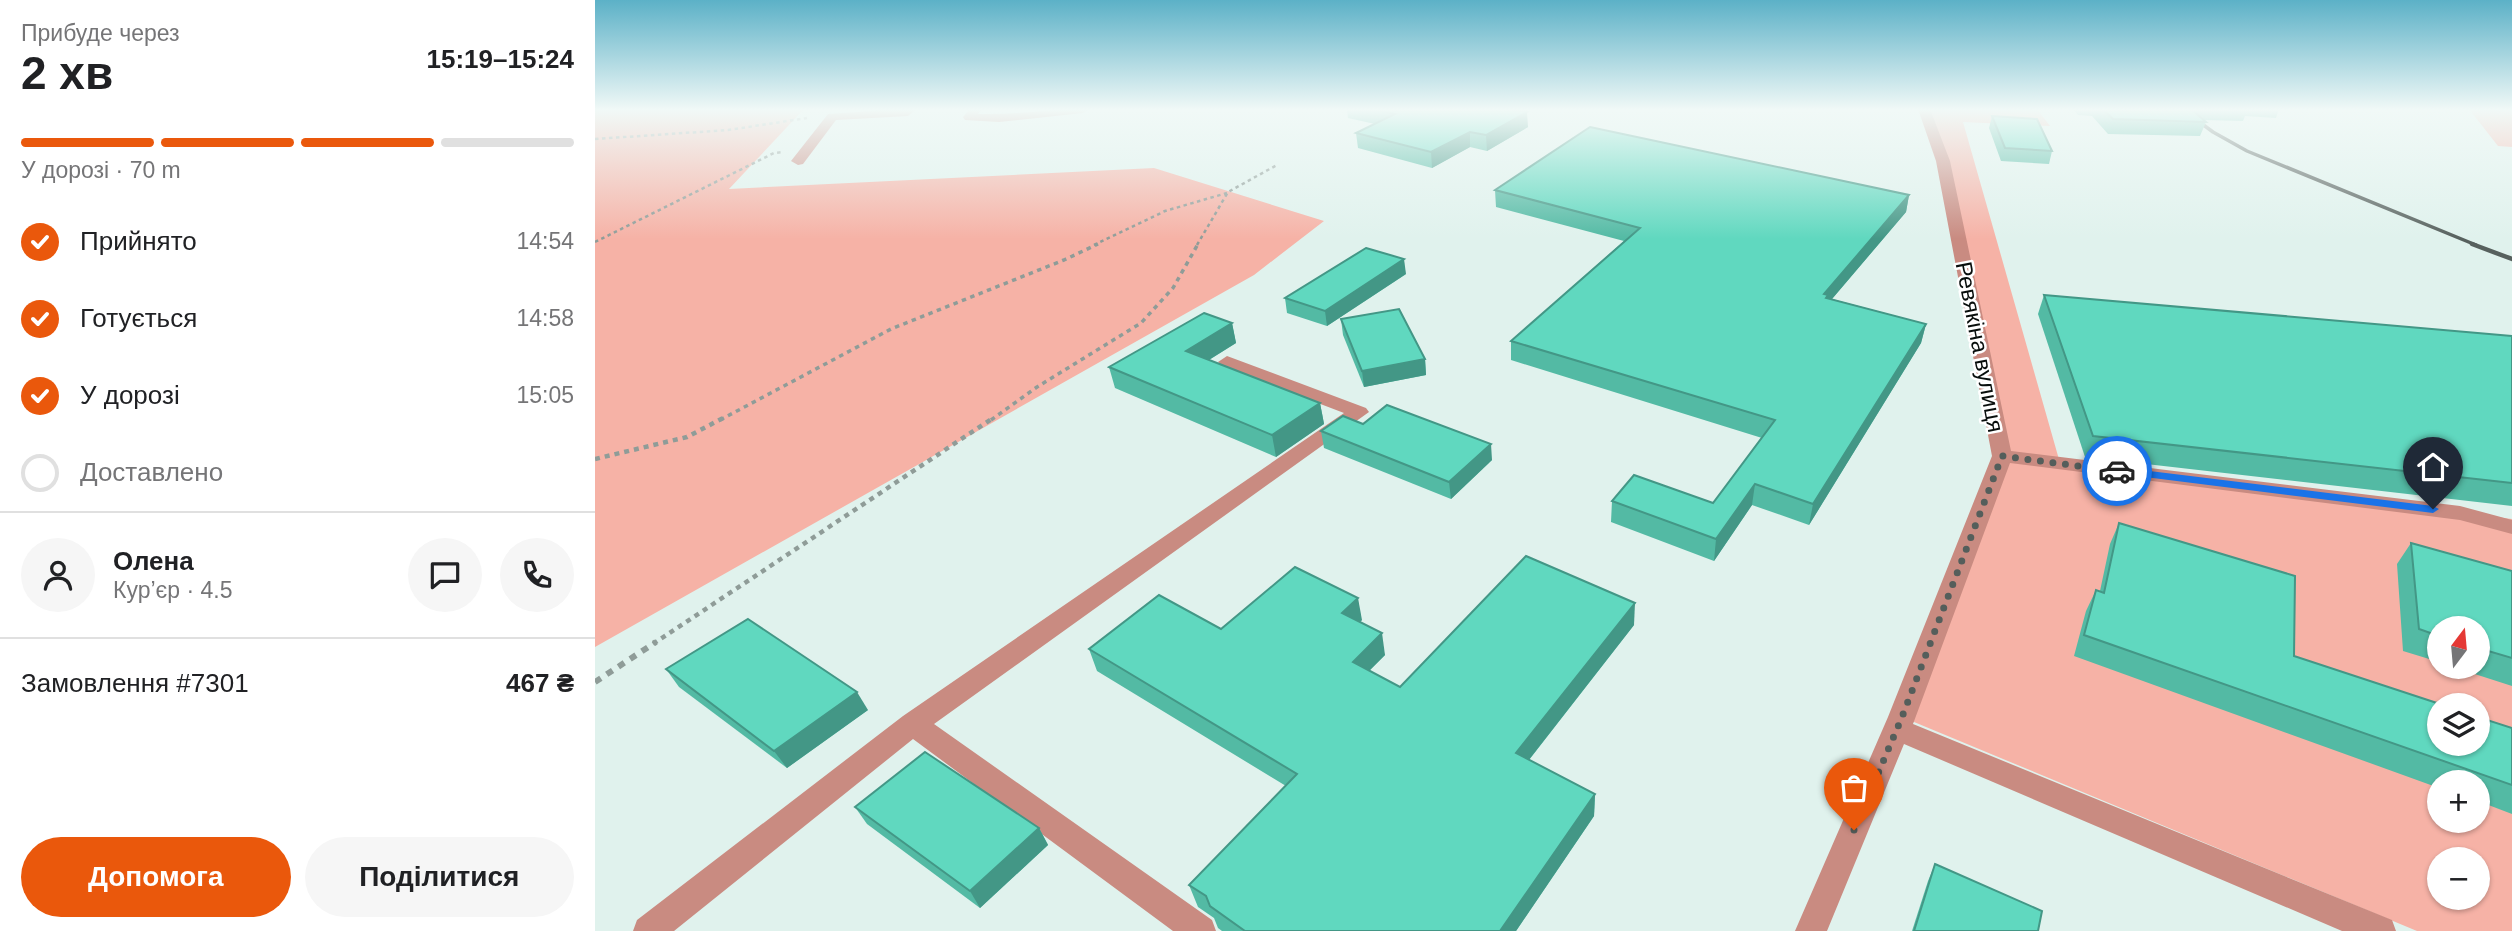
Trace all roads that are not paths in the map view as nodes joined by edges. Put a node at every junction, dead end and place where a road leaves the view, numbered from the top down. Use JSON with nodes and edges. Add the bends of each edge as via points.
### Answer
{"nodes":[{"id":1,"x":805,"y":152,"type":"edge"},
{"id":2,"x":1940,"y":152,"type":"edge"},
{"id":3,"x":798,"y":161,"type":"dead end"},
{"id":4,"x":1227,"y":362,"type":"dead end"},
{"id":5,"x":2002,"y":456,"type":"junction"},
{"id":6,"x":2512,"y":527,"type":"edge"},
{"id":7,"x":913,"y":724,"type":"junction"},
{"id":8,"x":1897,"y":729,"type":"junction"},
{"id":9,"x":649,"y":931,"type":"edge"},
{"id":10,"x":1200,"y":931,"type":"edge"},
{"id":11,"x":1811,"y":931,"type":"edge"},
{"id":12,"x":2380,"y":931,"type":"edge"}],
"edges":[{"from":1,"to":3,"type":"street"},
{"from":2,"to":5,"type":"street","name":"Ревякіна вулиця"},
{"from":4,"to":7,"type":"street","via":[[1359,412]]},
{"from":5,"to":6,"type":"street","via":[[2460,513]]},
{"from":5,"to":8,"type":"street","name":"Ревякіна вулиця"},
{"from":7,"to":9,"type":"street"},
{"from":7,"to":10,"type":"street"},
{"from":8,"to":11,"type":"street","name":"Ревякіна вулиця"},
{"from":8,"to":12,"type":"street"}]}
